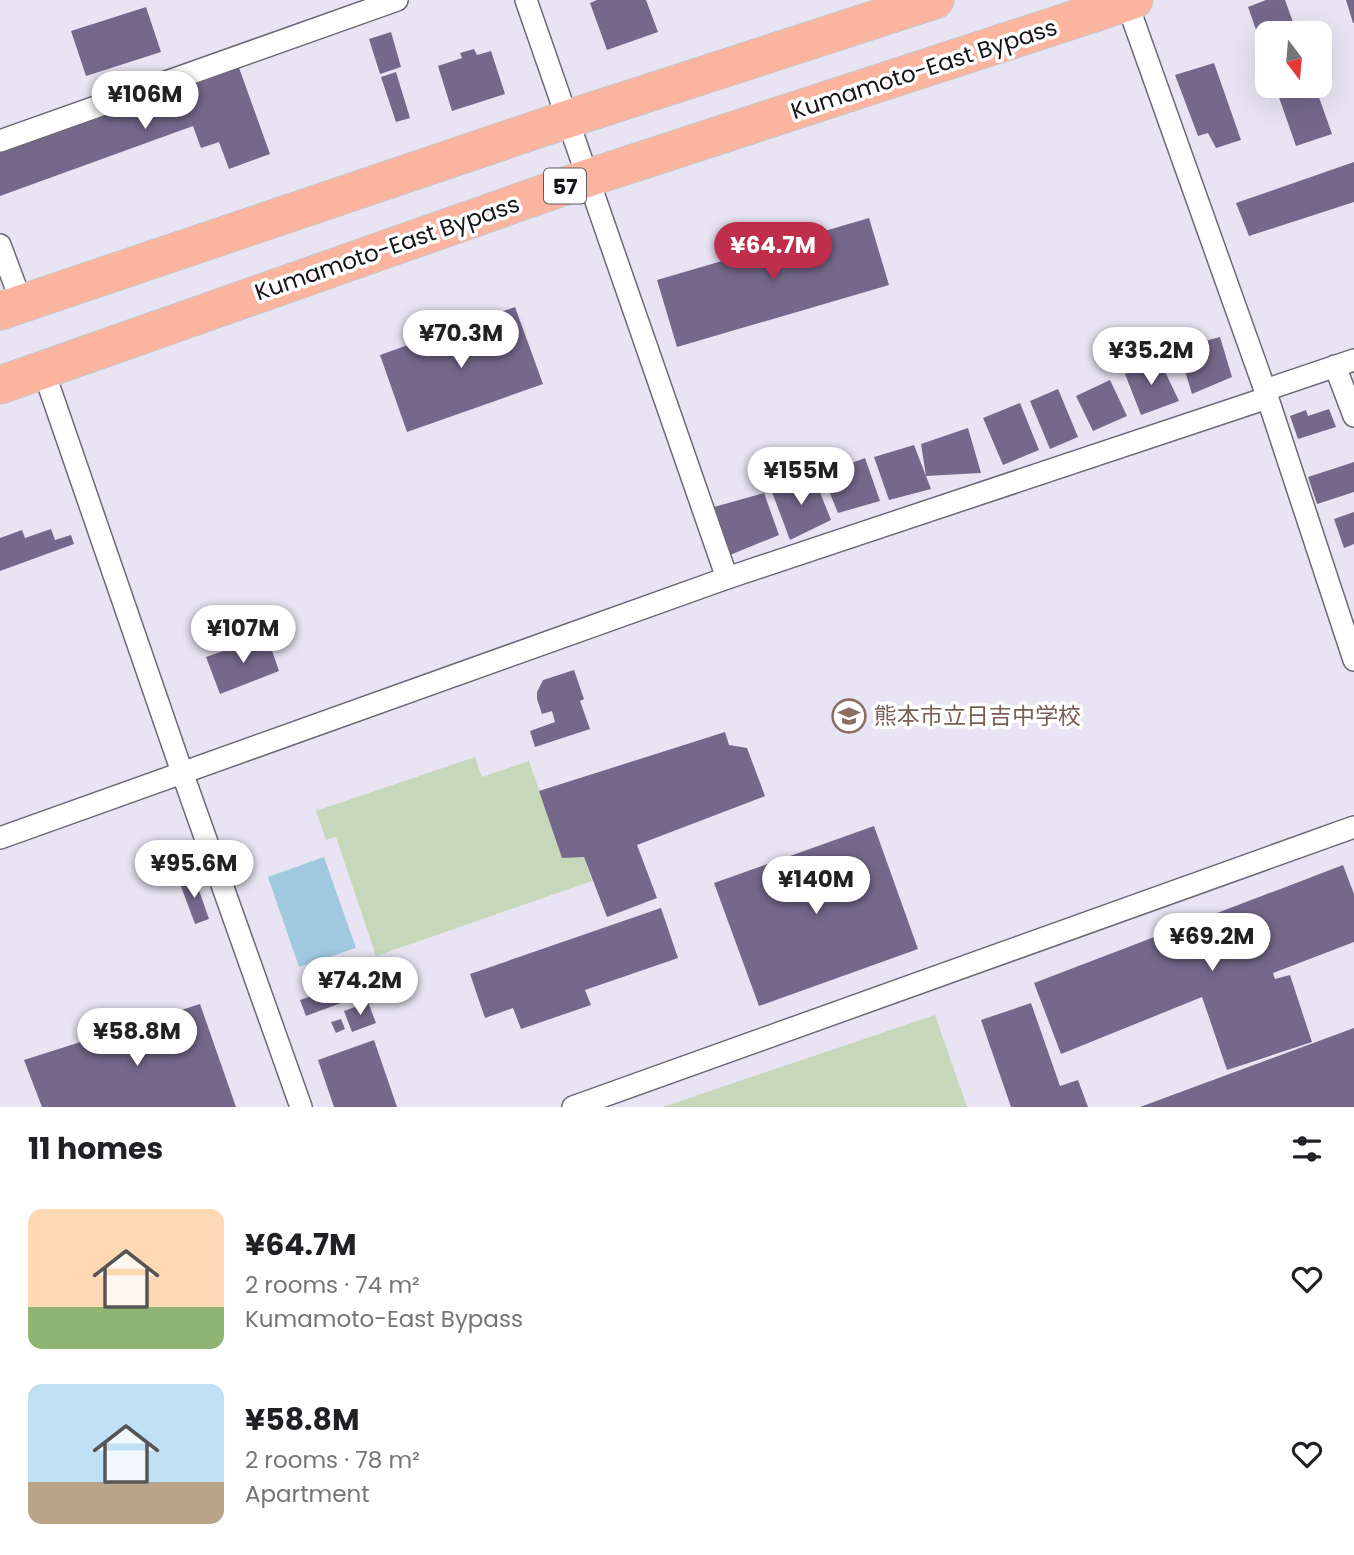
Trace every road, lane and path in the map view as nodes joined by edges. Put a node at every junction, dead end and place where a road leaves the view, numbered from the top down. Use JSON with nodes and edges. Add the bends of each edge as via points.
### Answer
{"nodes":[{"id":1,"x":397,"y":0,"type":"edge"},
{"id":2,"x":526,"y":0,"type":"edge"},
{"id":3,"x":935,"y":0,"type":"edge"},
{"id":4,"x":1129,"y":1,"type":"edge"},
{"id":5,"x":568,"y":120,"type":"junction"},
{"id":6,"x":0,"y":141,"type":"edge"},
{"id":7,"x":588,"y":178,"type":"junction"},
{"id":8,"x":0,"y":245,"type":"edge"},
{"id":9,"x":11,"y":307,"type":"edge"},
{"id":10,"x":1345,"y":363,"type":"edge"},
{"id":11,"x":43,"y":369,"type":"junction"},
{"id":12,"x":0,"y":384,"type":"edge"},
{"id":13,"x":1266,"y":394,"type":"junction"},
{"id":14,"x":1354,"y":416,"type":"edge"},
{"id":15,"x":727,"y":578,"type":"junction"},
{"id":16,"x":1354,"y":660,"type":"edge"},
{"id":17,"x":182,"y":772,"type":"junction"},
{"id":18,"x":1354,"y":827,"type":"edge"},
{"id":19,"x":0,"y":838,"type":"edge"},
{"id":20,"x":301,"y":1107,"type":"edge"},
{"id":21,"x":573,"y":1107,"type":"edge"}],
"edges":[{"from":1,"to":6,"type":"street"},
{"from":2,"to":5,"type":"street"},
{"from":3,"to":5,"type":"highway"},
{"from":4,"to":7,"type":"highway","name":"Kumamoto-East Bypass","number":"57"},
{"from":4,"to":13,"type":"street"},
{"from":5,"to":7,"type":"street"},
{"from":5,"to":9,"type":"highway"},
{"from":7,"to":11,"type":"highway","name":"Kumamoto-East Bypass","number":"57"},
{"from":7,"to":15,"type":"street"},
{"from":8,"to":9,"type":"street"},
{"from":10,"to":13,"type":"street"},
{"from":10,"to":14,"type":"street"},
{"from":11,"to":12,"type":"highway","name":"Kumamoto-East Bypass","number":"57"},
{"from":11,"to":17,"type":"street"},
{"from":13,"to":15,"type":"street"},
{"from":13,"to":16,"type":"street"},
{"from":15,"to":17,"type":"street"},
{"from":17,"to":19,"type":"street"},
{"from":17,"to":20,"type":"street"},
{"from":18,"to":21,"type":"street"}]}
